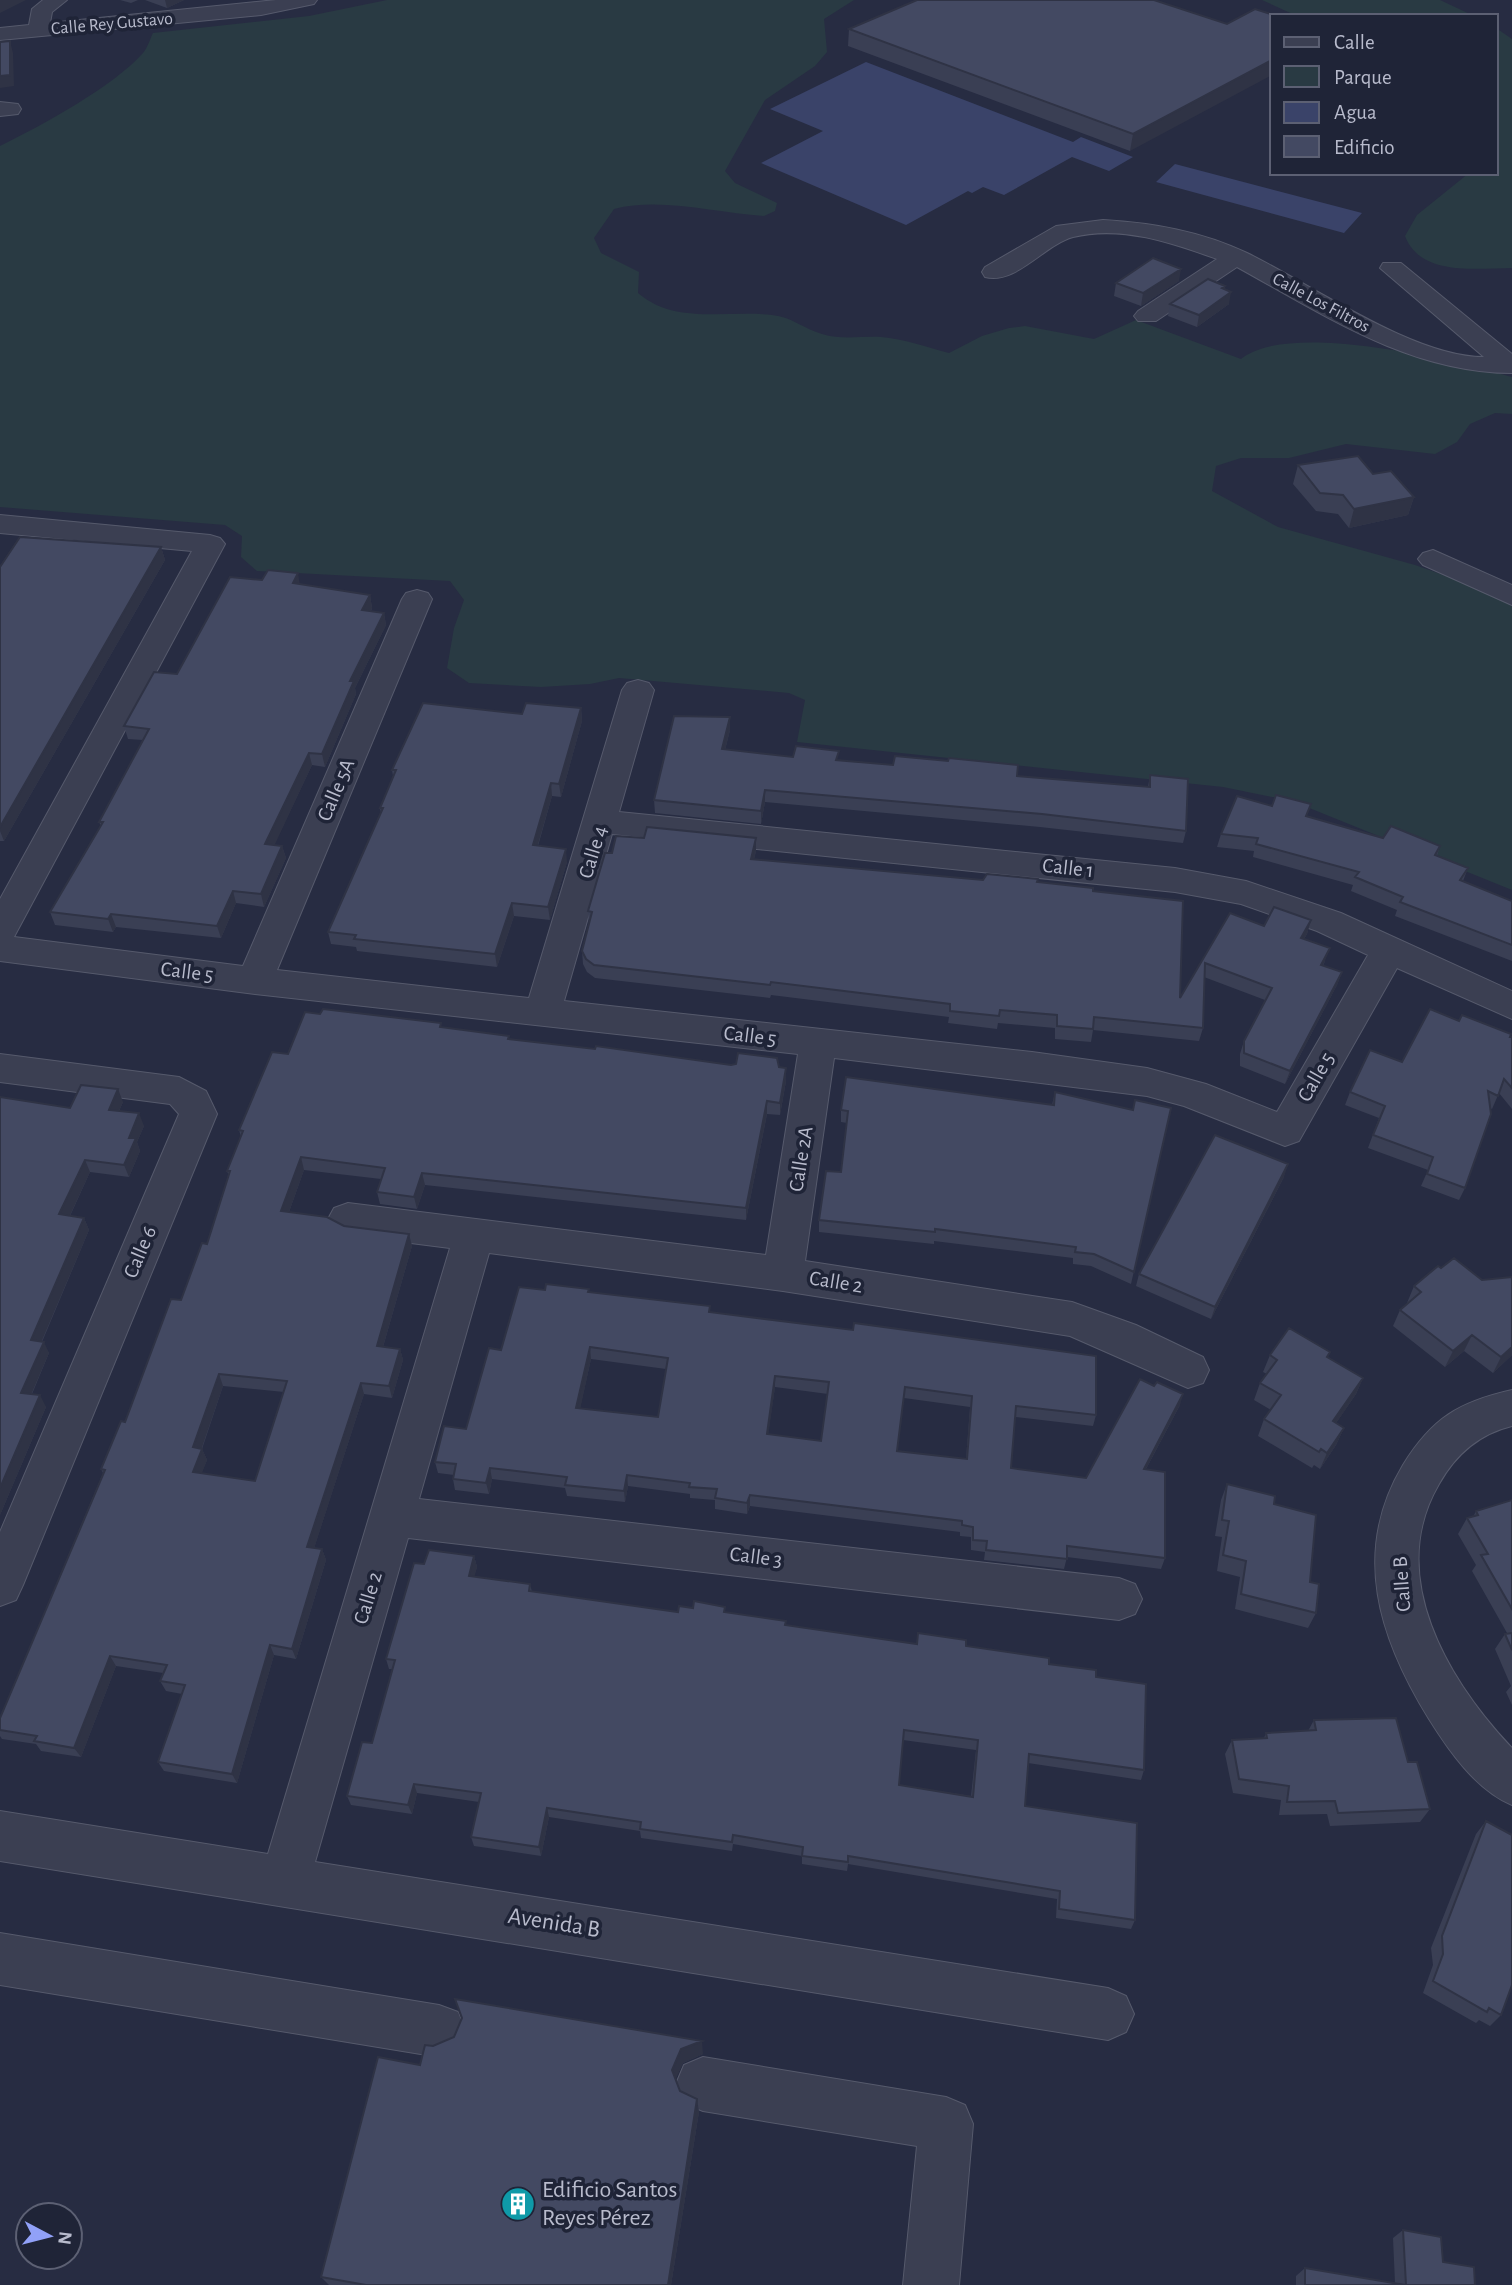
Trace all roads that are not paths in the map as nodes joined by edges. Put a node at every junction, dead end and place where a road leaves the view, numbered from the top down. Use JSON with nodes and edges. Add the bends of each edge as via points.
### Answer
{"nodes":[{"id":1,"x":57,"y":0,"type":"edge"},
{"id":2,"x":307,"y":0,"type":"edge"},
{"id":3,"x":38,"y":31,"type":"junction"},
{"id":4,"x":0,"y":34,"type":"edge"},
{"id":5,"x":1236,"y":257,"type":"junction"},
{"id":6,"x":1392,"y":268,"type":"dead end"},
{"id":7,"x":994,"y":272,"type":"dead end"},
{"id":8,"x":1147,"y":316,"type":"dead end"},
{"id":9,"x":1510,"y":365,"type":"edge"},
{"id":10,"x":0,"y":524,"type":"edge"},
{"id":11,"x":1433,"y":559,"type":"dead end"},
{"id":12,"x":1512,"y":596,"type":"edge"},
{"id":13,"x":417,"y":598,"type":"dead end"},
{"id":14,"x":638,"y":690,"type":"dead end"},
{"id":15,"x":602,"y":821,"type":"junction"},
{"id":16,"x":0,"y":931,"type":"edge"},
{"id":17,"x":0,"y":948,"type":"edge"},
{"id":18,"x":1389,"y":950,"type":"junction"},
{"id":19,"x":255,"y":981,"type":"junction"},
{"id":20,"x":1512,"y":1006,"type":"edge"},
{"id":21,"x":543,"y":1012,"type":"junction"},
{"id":22,"x":818,"y":1044,"type":"junction"},
{"id":23,"x":0,"y":1068,"type":"edge"},
{"id":24,"x":348,"y":1219,"type":"dead end"},
{"id":25,"x":474,"y":1235,"type":"junction"},
{"id":26,"x":783,"y":1274,"type":"junction"},
{"id":27,"x":1188,"y":1370,"type":"dead end"},
{"id":28,"x":1512,"y":1408,"type":"edge"},
{"id":29,"x":393,"y":1516,"type":"junction"},
{"id":30,"x":0,"y":1585,"type":"edge"},
{"id":31,"x":1119,"y":1599,"type":"dead end"},
{"id":32,"x":1512,"y":1781,"type":"edge"},
{"id":33,"x":0,"y":1836,"type":"edge"},
{"id":34,"x":285,"y":1880,"type":"junction"},
{"id":35,"x":0,"y":1959,"type":"edge"},
{"id":36,"x":1108,"y":2014,"type":"dead end"},
{"id":37,"x":439,"y":2031,"type":"dead end"},
{"id":38,"x":703,"y":2084,"type":"dead end"},
{"id":39,"x":931,"y":2285,"type":"edge"}],
"edges":[{"from":1,"to":3,"type":"street","via":[[42,9]]},
{"from":2,"to":3,"type":"street","name":"Calle Rey Gustavo","via":[[261,9]]},
{"from":3,"to":4,"type":"street","name":"Calle Rey Gustavo"},
{"from":5,"to":7,"type":"street","name":"Calle Los Filtros","via":[[1160,231],[1084,227],[1065,231]]},
{"from":5,"to":8,"type":"street"},
{"from":5,"to":9,"type":"street","name":"Calle Los Filtros","via":[[1385,338],[1477,365]]},
{"from":6,"to":9,"type":"street"},
{"from":10,"to":16,"type":"street","via":[[210,544]]},
{"from":11,"to":12,"type":"street"},
{"from":13,"to":19,"type":"street","name":"Calle 5A"},
{"from":14,"to":15,"type":"street","name":"Calle 4"},
{"from":15,"to":18,"type":"street","name":"Calle 1","via":[[1175,880],[1246,893],[1329,922]]},
{"from":15,"to":21,"type":"street","name":"Calle 4"},
{"from":17,"to":19,"type":"street","name":"Calle 5"},
{"from":18,"to":20,"type":"street","name":"Calle 1"},
{"from":18,"to":22,"type":"street","name":"Calle 5","via":[[1285,1131],[1193,1094],[1147,1082]]},
{"from":19,"to":21,"type":"street","name":"Calle 5"},
{"from":21,"to":22,"type":"street","name":"Calle 5"},
{"from":22,"to":26,"type":"street","name":"Calle 2A"},
{"from":23,"to":30,"type":"street","name":"Calle 6","via":[[179,1091],[192,1101],[198,1114]]},
{"from":24,"to":25,"type":"street","name":"Calle 2"},
{"from":25,"to":26,"type":"street","name":"Calle 2"},
{"from":25,"to":29,"type":"street","name":"Calle 2"},
{"from":26,"to":27,"type":"street","name":"Calle 2","via":[[1072,1319]]},
{"from":28,"to":32,"type":"street","name":"Calle B","via":[[1474,1418],[1444,1443],[1416,1479],[1401,1516],[1397,1572],[1403,1619],[1426,1675],[1458,1722]]},
{"from":29,"to":31,"type":"street","name":"Calle 3"},
{"from":29,"to":34,"type":"street","name":"Calle 2"},
{"from":33,"to":34,"type":"street","name":"Avenida B"},
{"from":34,"to":36,"type":"street","name":"Avenida B"},
{"from":35,"to":37,"type":"street"},
{"from":38,"to":39,"type":"street","via":[[946,2124]]}]}
